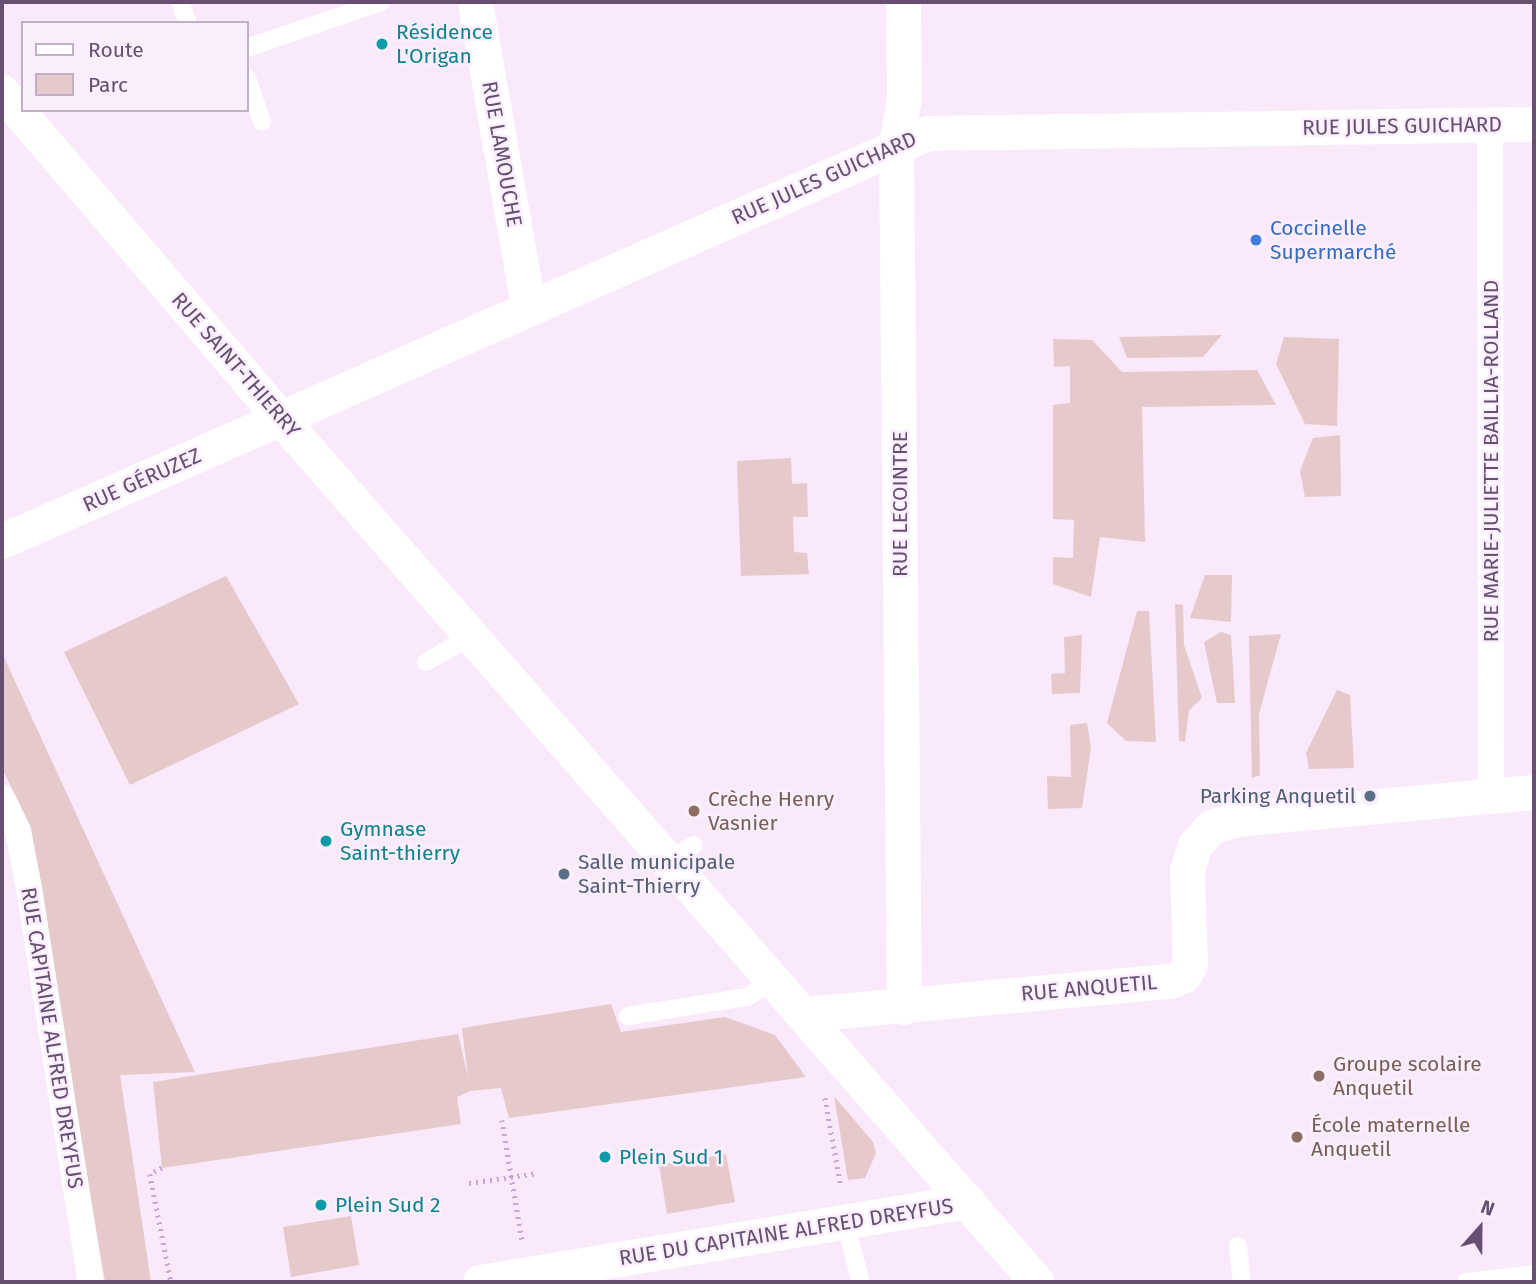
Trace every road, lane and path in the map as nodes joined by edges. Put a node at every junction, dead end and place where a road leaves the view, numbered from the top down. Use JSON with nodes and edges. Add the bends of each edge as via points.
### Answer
{"nodes":[{"id":1,"x":180,"y":2,"type":"edge"},
{"id":2,"x":381,"y":2,"type":"edge"},
{"id":3,"x":475,"y":2,"type":"edge"},
{"id":4,"x":903,"y":2,"type":"edge"},
{"id":5,"x":187,"y":21,"type":"edge"},
{"id":6,"x":248,"y":48,"type":"edge"},
{"id":7,"x":248,"y":81,"type":"edge"},
{"id":8,"x":2,"y":92,"type":"edge"},
{"id":9,"x":262,"y":122,"type":"dead end"},
{"id":10,"x":1534,"y":124,"type":"edge"},
{"id":11,"x":1490,"y":125,"type":"junction"},
{"id":12,"x":896,"y":145,"type":"junction"},
{"id":13,"x":528,"y":307,"type":"junction"},
{"id":14,"x":289,"y":428,"type":"junction"},
{"id":15,"x":2,"y":541,"type":"edge"},
{"id":16,"x":472,"y":636,"type":"junction"},
{"id":17,"x":426,"y":662,"type":"dead end"},
{"id":18,"x":1534,"y":792,"type":"edge"},
{"id":19,"x":1491,"y":796,"type":"junction"},
{"id":20,"x":2,"y":798,"type":"edge"},
{"id":21,"x":774,"y":980,"type":"junction"},
{"id":22,"x":904,"y":1007,"type":"junction"},
{"id":23,"x":805,"y":1014,"type":"junction"},
{"id":24,"x":628,"y":1016,"type":"dead end"},
{"id":25,"x":824,"y":1095,"type":"dead end"},
{"id":26,"x":502,"y":1120,"type":"dead end"},
{"id":27,"x":162,"y":1168,"type":"dead end"},
{"id":28,"x":537,"y":1173,"type":"dead end"},
{"id":29,"x":510,"y":1177,"type":"junction"},
{"id":30,"x":469,"y":1183,"type":"dead end"},
{"id":31,"x":967,"y":1201,"type":"junction"},
{"id":32,"x":845,"y":1222,"type":"junction"},
{"id":33,"x":1238,"y":1246,"type":"dead end"},
{"id":34,"x":1534,"y":1274,"type":"edge"},
{"id":35,"x":526,"y":1275,"type":"junction"},
{"id":36,"x":91,"y":1282,"type":"edge"},
{"id":37,"x":171,"y":1282,"type":"edge"},
{"id":38,"x":480,"y":1282,"type":"edge"},
{"id":39,"x":861,"y":1282,"type":"edge"},
{"id":40,"x":1037,"y":1282,"type":"edge"},
{"id":41,"x":1242,"y":1282,"type":"edge"},
{"id":42,"x":1466,"y":1282,"type":"edge"}],
"edges":[{"from":1,"to":5,"type":"lane"},
{"from":2,"to":6,"type":"lane"},
{"from":3,"to":13,"type":"street","name":"RUE LAMOUCHE"},
{"from":4,"to":12,"type":"street","name":"RUE LECOINTRE","via":[[904,97]]},
{"from":7,"to":9,"type":"lane"},
{"from":8,"to":14,"type":"street","name":"RUE SAINT-THIERRY"},
{"from":10,"to":11,"type":"street","name":"RUE JULES GUICHARD"},
{"from":11,"to":12,"type":"street","name":"RUE JULES GUICHARD","via":[[927,134]]},
{"from":11,"to":19,"type":"street","name":"RUE MARIE-JULIETTE BAILLIA-ROLLAND"},
{"from":12,"to":13,"type":"street","name":"RUE JULES GUICHARD"},
{"from":12,"to":22,"type":"street","name":"RUE LECOINTRE"},
{"from":13,"to":14,"type":"street","name":"RUE JULES GUICHARD"},
{"from":14,"to":15,"type":"street","name":"RUE GÉRUZEZ"},
{"from":14,"to":16,"type":"street","name":"RUE SAINT-THIERRY"},
{"from":16,"to":17,"type":"lane"},
{"from":16,"to":21,"type":"street","name":"RUE SAINT-THIERRY","via":[[681,852]]},
{"from":18,"to":19,"type":"street","name":"RUE ANQUETIL"},
{"from":19,"to":22,"type":"street","name":"RUE ANQUETIL","via":[[1235,819],[1211,827],[1195,845],[1187,870],[1193,950],[1184,975],[1171,981]]},
{"from":20,"to":36,"type":"street","name":"RUE CAPITAINE ALFRED DREYFUS","via":[[18,831],[29,888]]},
{"from":21,"to":23,"type":"street","name":"RUE SAINT-THIERRY"},
{"from":21,"to":24,"type":"lane","via":[[747,997]]},
{"from":22,"to":23,"type":"street","name":"RUE ANQUETIL"},
{"from":23,"to":31,"type":"street","name":"RUE SAINT-THIERRY"},
{"from":25,"to":32,"type":"path"},
{"from":26,"to":29,"type":"path"},
{"from":27,"to":37,"type":"path","via":[[150,1174]]},
{"from":28,"to":29,"type":"path"},
{"from":29,"to":30,"type":"path"},
{"from":29,"to":35,"type":"path"},
{"from":31,"to":32,"type":"street","name":"RUE DU CAPITAINE ALFRED DREYFUS"},
{"from":31,"to":40,"type":"street","name":"RUE SAINT-THIERRY"},
{"from":32,"to":35,"type":"street","name":"RUE DU CAPITAINE ALFRED DREYFUS"},
{"from":32,"to":39,"type":"lane"},
{"from":33,"to":41,"type":"lane"},
{"from":34,"to":42,"type":"lane"},
{"from":35,"to":38,"type":"street","name":"RUE DU CAPITAINE ALFRED DREYFUS"}]}
